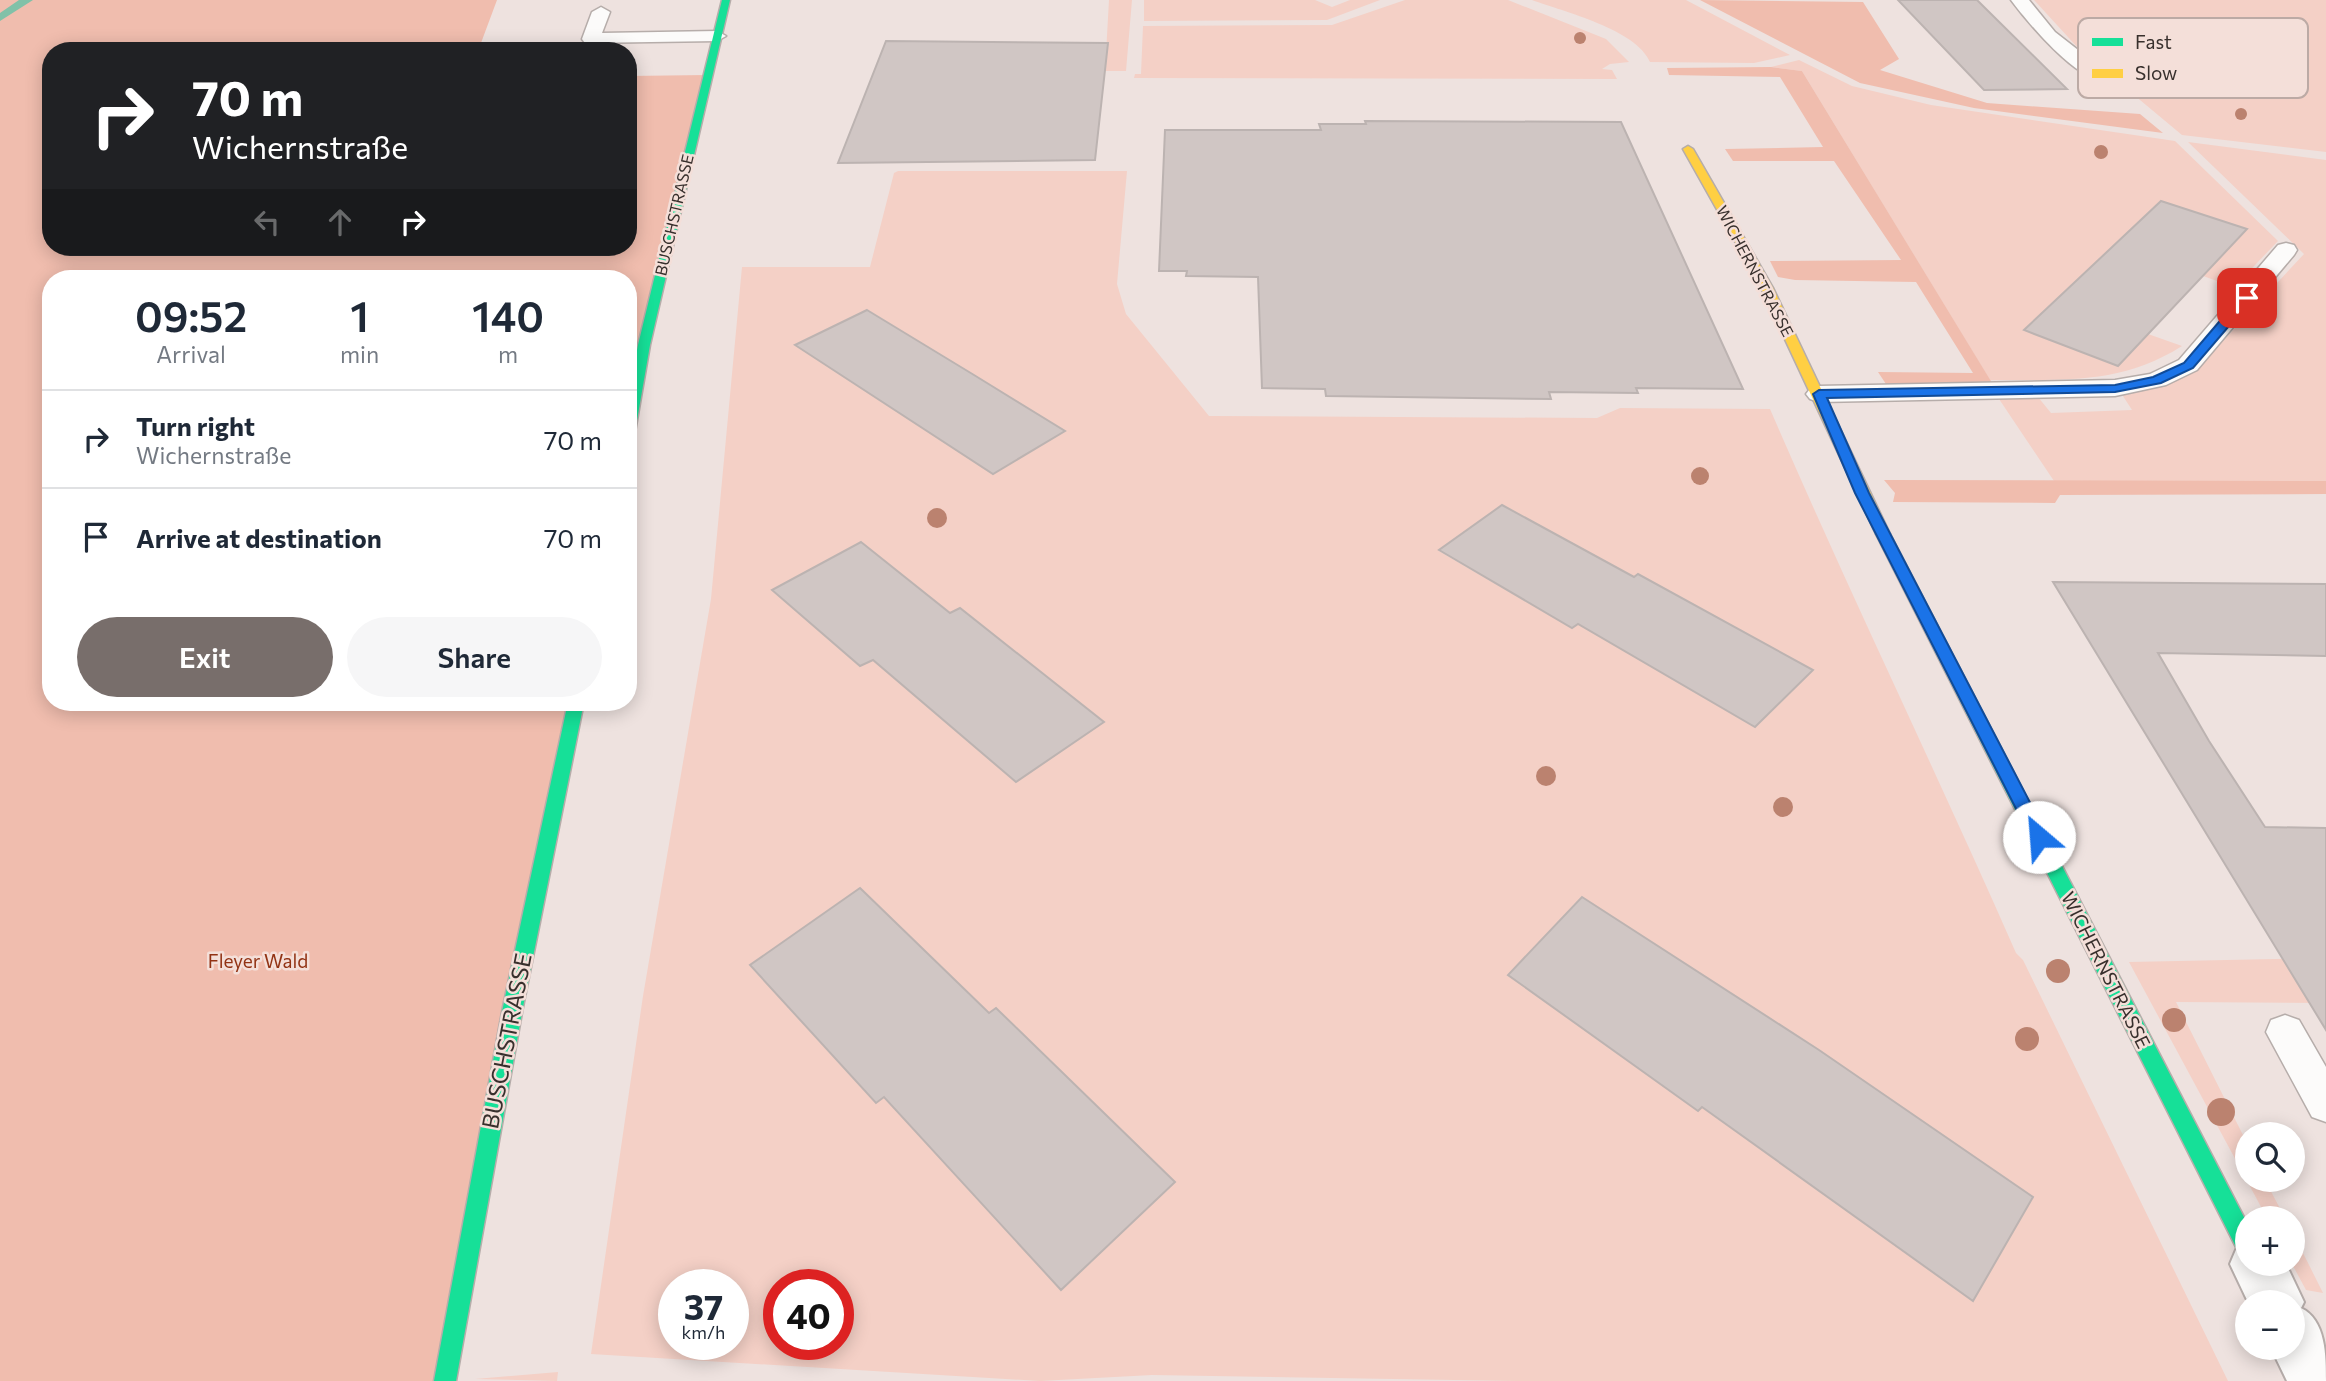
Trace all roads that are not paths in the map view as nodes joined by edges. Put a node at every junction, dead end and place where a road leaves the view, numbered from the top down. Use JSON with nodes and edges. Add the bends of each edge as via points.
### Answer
{"nodes":[{"id":1,"x":726,"y":0,"type":"edge"},
{"id":2,"x":2020,"y":0,"type":"edge"},
{"id":3,"x":601,"y":12,"type":"dead end"},
{"id":4,"x":717,"y":36,"type":"junction"},
{"id":5,"x":2078,"y":59,"type":"edge"},
{"id":6,"x":1688,"y":149,"type":"dead end"},
{"id":7,"x":2286,"y":250,"type":"dead end"},
{"id":8,"x":637,"y":383,"type":"edge"},
{"id":9,"x":1819,"y":394,"type":"junction"},
{"id":10,"x":574,"y":711,"type":"edge"},
{"id":11,"x":2285,"y":1032,"type":"dead end"},
{"id":12,"x":2326,"y":1104,"type":"edge"},
{"id":13,"x":2235,"y":1222,"type":"edge"},
{"id":14,"x":2326,"y":1330,"type":"edge"},
{"id":15,"x":2305,"y":1331,"type":"edge"},
{"id":16,"x":2305,"y":1357,"type":"edge"},
{"id":17,"x":445,"y":1381,"type":"edge"},
{"id":18,"x":2317,"y":1381,"type":"edge"}],
"edges":[{"from":1,"to":4,"type":"street","name":"BUSCHSTRASSE"},
{"from":2,"to":5,"type":"lane","via":[[2049,36]]},
{"from":3,"to":4,"type":"lane","via":[[591,39]]},
{"from":4,"to":8,"type":"street","name":"BUSCHSTRASSE"},
{"from":6,"to":9,"type":"street","name":"WICHERNSTRASSE","via":[[1758,272]]},
{"from":7,"to":9,"type":"lane","via":[[2188,365],[2157,380],[2115,388]]},
{"from":9,"to":13,"type":"street","name":"WICHERNSTRASSE","via":[[1862,493]]},
{"from":10,"to":17,"type":"street","name":"BUSCHSTRASSE","via":[[513,1007]]},
{"from":11,"to":12,"type":"lane"},
{"from":14,"to":15,"type":"lane"},
{"from":16,"to":18,"type":"street"}]}
